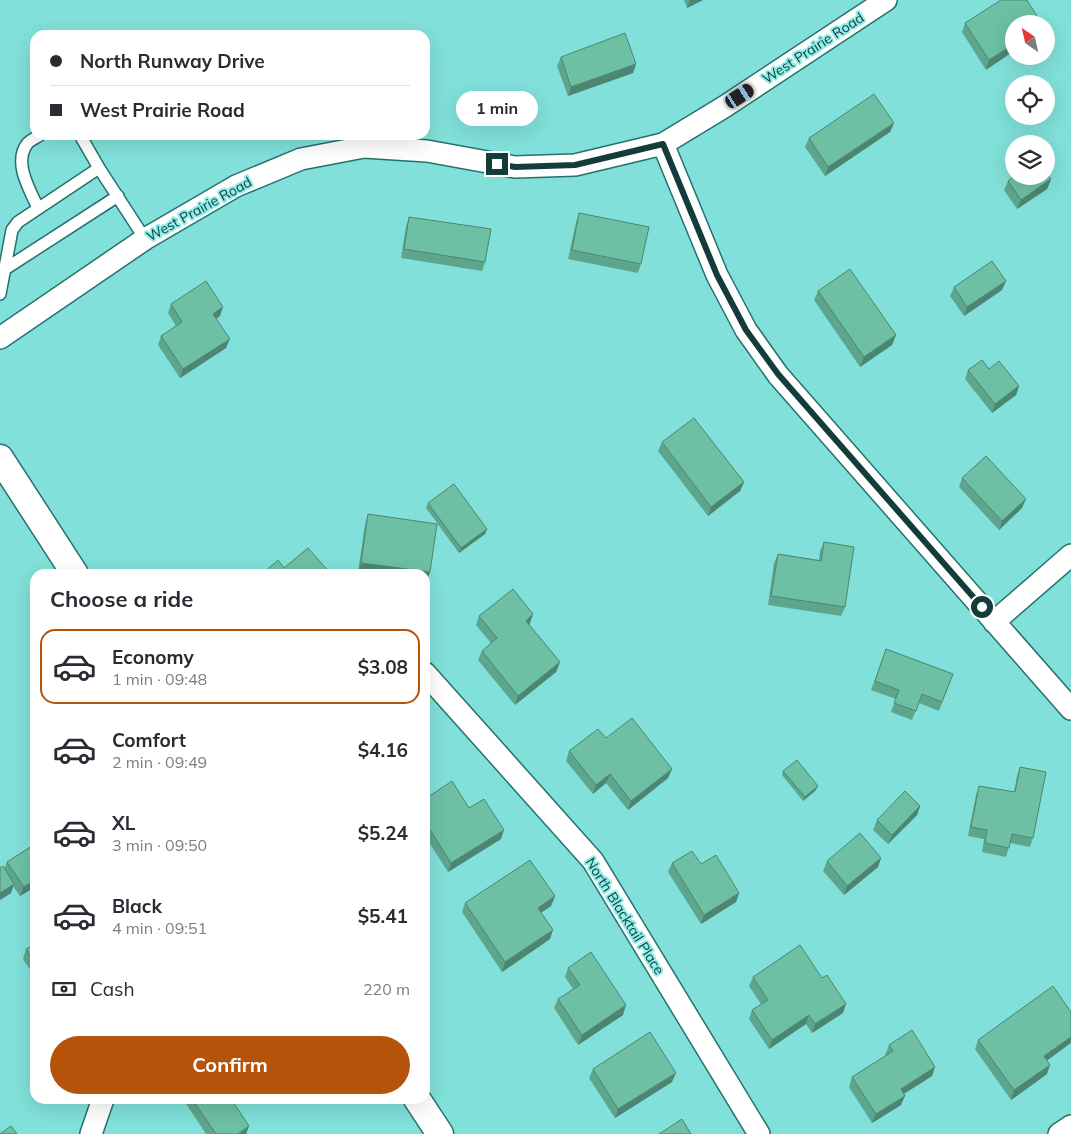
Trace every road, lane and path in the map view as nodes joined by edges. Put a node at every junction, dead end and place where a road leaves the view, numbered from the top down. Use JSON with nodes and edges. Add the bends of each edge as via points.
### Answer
{"nodes":[{"id":1,"x":886,"y":0,"type":"edge"},
{"id":2,"x":32,"y":140,"type":"edge"},
{"id":3,"x":83,"y":140,"type":"edge"},
{"id":4,"x":663,"y":144,"type":"junction"},
{"id":5,"x":99,"y":168,"type":"junction"},
{"id":6,"x":118,"y":196,"type":"junction"},
{"id":7,"x":38,"y":208,"type":"junction"},
{"id":8,"x":146,"y":239,"type":"junction"},
{"id":9,"x":5,"y":269,"type":"junction"},
{"id":10,"x":0,"y":294,"type":"edge"},
{"id":11,"x":0,"y":338,"type":"edge"},
{"id":12,"x":0,"y":458,"type":"edge"},
{"id":13,"x":1071,"y":555,"type":"edge"},
{"id":14,"x":72,"y":569,"type":"edge"},
{"id":15,"x":994,"y":622,"type":"junction"},
{"id":16,"x":430,"y":679,"type":"edge"},
{"id":17,"x":1071,"y":709,"type":"edge"},
{"id":18,"x":101,"y":1104,"type":"edge"},
{"id":19,"x":420,"y":1104,"type":"edge"},
{"id":20,"x":1071,"y":1126,"type":"edge"},
{"id":21,"x":91,"y":1134,"type":"edge"},
{"id":22,"x":440,"y":1134,"type":"edge"},
{"id":23,"x":759,"y":1134,"type":"edge"},
{"id":24,"x":1059,"y":1134,"type":"edge"}],
"edges":[{"from":1,"to":4,"type":"street","name":"West Prairie Road"},
{"from":2,"to":7,"type":"lane","via":[[21,156],[23,174]]},
{"from":3,"to":5,"type":"lane"},
{"from":4,"to":8,"type":"street","name":"West Prairie Road","via":[[575,165],[515,167],[427,151],[364,147],[300,158],[236,186]]},
{"from":4,"to":15,"type":"street","via":[[717,275],[746,330],[778,374]]},
{"from":5,"to":6,"type":"lane"},
{"from":5,"to":7,"type":"lane"},
{"from":6,"to":8,"type":"lane"},
{"from":6,"to":9,"type":"lane"},
{"from":7,"to":9,"type":"lane","via":[[12,230]]},
{"from":8,"to":11,"type":"street","name":"West Prairie Road"},
{"from":9,"to":10,"type":"lane"},
{"from":12,"to":14,"type":"street"},
{"from":13,"to":15,"type":"street"},
{"from":15,"to":17,"type":"street"},
{"from":16,"to":23,"type":"street","name":"North Blacktail Place","via":[[593,861]]},
{"from":18,"to":21,"type":"street"},
{"from":19,"to":22,"type":"street"},
{"from":20,"to":24,"type":"street"}]}
